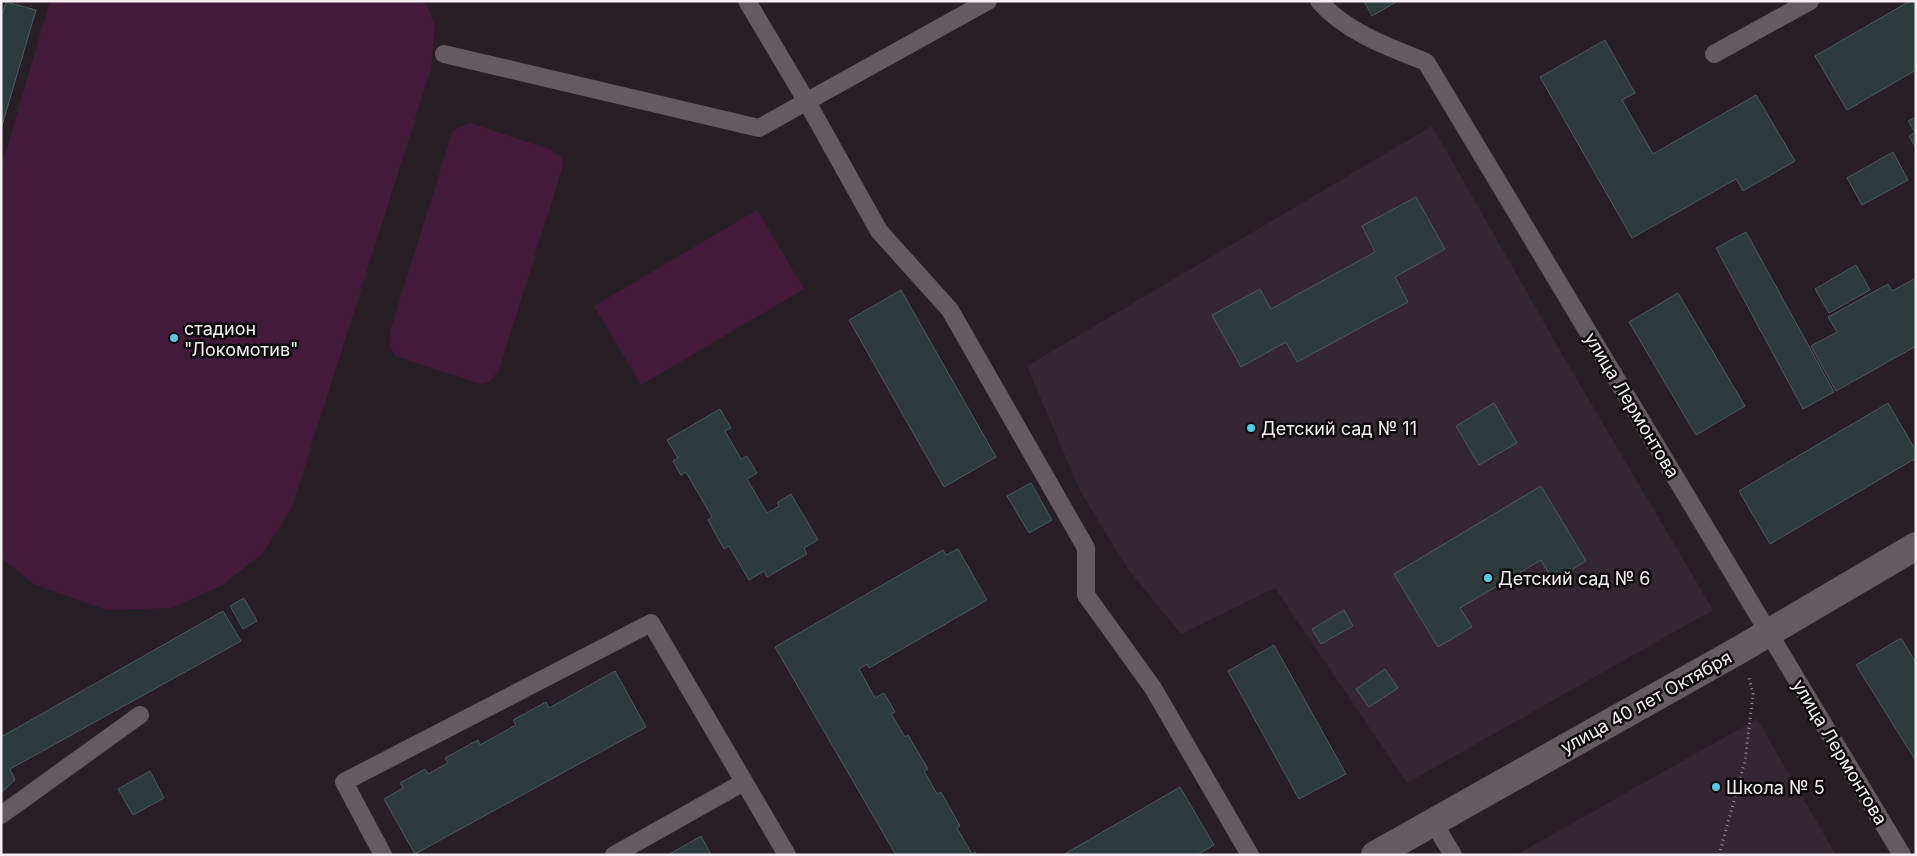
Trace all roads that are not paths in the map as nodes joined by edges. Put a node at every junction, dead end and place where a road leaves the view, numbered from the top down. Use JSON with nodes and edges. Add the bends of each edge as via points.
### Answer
{"nodes":[{"id":1,"x":747,"y":1,"type":"edge"},
{"id":2,"x":988,"y":1,"type":"edge"},
{"id":3,"x":1319,"y":1,"type":"edge"},
{"id":4,"x":1810,"y":1,"type":"edge"},
{"id":5,"x":444,"y":54,"type":"dead end"},
{"id":6,"x":1714,"y":54,"type":"dead end"},
{"id":7,"x":807,"y":102,"type":"junction"},
{"id":8,"x":1916,"y":546,"type":"edge"},
{"id":9,"x":1769,"y":632,"type":"junction"},
{"id":10,"x":140,"y":715,"type":"dead end"},
{"id":11,"x":744,"y":782,"type":"junction"},
{"id":12,"x":1,"y":815,"type":"edge"},
{"id":13,"x":1433,"y":822,"type":"junction"},
{"id":14,"x":382,"y":855,"type":"edge"},
{"id":15,"x":614,"y":855,"type":"edge"},
{"id":16,"x":787,"y":855,"type":"edge"},
{"id":17,"x":1250,"y":855,"type":"edge"},
{"id":18,"x":1375,"y":855,"type":"edge"},
{"id":19,"x":1453,"y":855,"type":"edge"},
{"id":20,"x":1902,"y":855,"type":"edge"}],
"edges":[{"from":1,"to":7,"type":"lane"},
{"from":2,"to":7,"type":"lane"},
{"from":3,"to":9,"type":"lane","name":"улица Лермонтова","via":[[1330,14],[1375,41],[1426,62]]},
{"from":4,"to":6,"type":"lane"},
{"from":5,"to":7,"type":"lane","via":[[759,128]]},
{"from":7,"to":17,"type":"lane","via":[[879,232],[950,310],[1086,548],[1086,595],[1153,688]]},
{"from":8,"to":9,"type":"street","name":"улица 40 лет Октября"},
{"from":9,"to":13,"type":"street","name":"улица 40 лет Октября"},
{"from":9,"to":20,"type":"lane","name":"улица Лермонтова"},
{"from":10,"to":12,"type":"lane"},
{"from":11,"to":14,"type":"lane","via":[[651,623],[344,782]]},
{"from":11,"to":15,"type":"lane"},
{"from":11,"to":16,"type":"lane"},
{"from":13,"to":18,"type":"street","name":"улица 40 лет Октября"},
{"from":13,"to":19,"type":"lane"}]}
